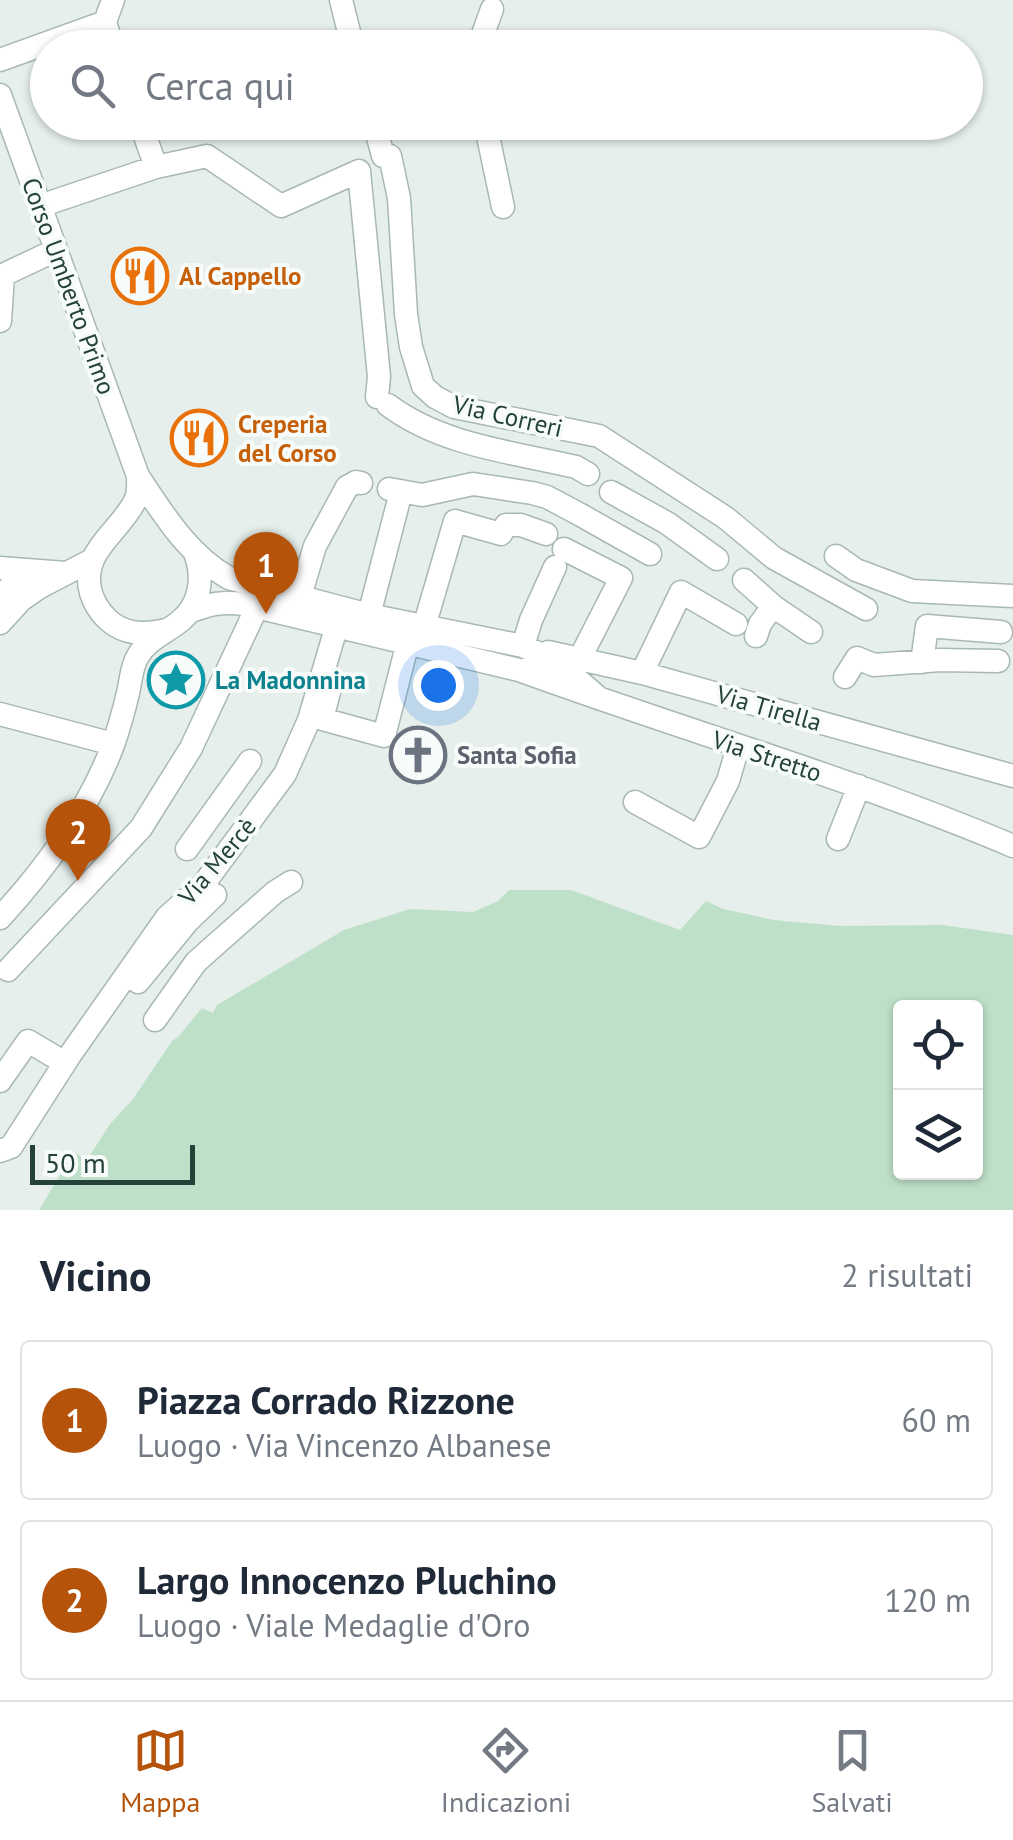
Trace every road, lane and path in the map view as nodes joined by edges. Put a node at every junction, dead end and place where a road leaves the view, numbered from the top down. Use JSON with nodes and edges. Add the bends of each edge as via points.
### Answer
{"nodes":[{"id":1,"x":113,"y":0,"type":"edge"},
{"id":2,"x":341,"y":0,"type":"edge"},
{"id":3,"x":492,"y":10,"type":"dead end"},
{"id":4,"x":104,"y":22,"type":"junction"},
{"id":5,"x":82,"y":30,"type":"edge"},
{"id":6,"x":107,"y":30,"type":"edge"},
{"id":7,"x":348,"y":30,"type":"edge"},
{"id":8,"x":485,"y":30,"type":"edge"},
{"id":9,"x":30,"y":49,"type":"edge"},
{"id":10,"x":0,"y":60,"type":"edge"},
{"id":11,"x":1,"y":101,"type":"edge"},
{"id":12,"x":150,"y":140,"type":"edge"},
{"id":13,"x":379,"y":140,"type":"edge"},
{"id":14,"x":489,"y":140,"type":"edge"},
{"id":15,"x":165,"y":166,"type":"junction"},
{"id":16,"x":40,"y":206,"type":"junction"},
{"id":17,"x":502,"y":208,"type":"dead end"},
{"id":18,"x":56,"y":250,"type":"junction"},
{"id":19,"x":0,"y":321,"type":"edge"},
{"id":20,"x":559,"y":416,"type":"dead end"},
{"id":21,"x":651,"y":469,"type":"junction"},
{"id":22,"x":588,"y":474,"type":"dead end"},
{"id":23,"x":138,"y":476,"type":"junction"},
{"id":24,"x":358,"y":482,"type":"dead end"},
{"id":25,"x":611,"y":492,"type":"dead end"},
{"id":26,"x":110,"y":535,"type":"junction"},
{"id":27,"x":189,"y":545,"type":"junction"},
{"id":28,"x":555,"y":550,"type":"junction"},
{"id":29,"x":650,"y":554,"type":"dead end"},
{"id":30,"x":836,"y":556,"type":"dead end"},
{"id":31,"x":717,"y":559,"type":"dead end"},
{"id":32,"x":92,"y":560,"type":"junction"},
{"id":33,"x":0,"y":568,"type":"edge"},
{"id":34,"x":24,"y":570,"type":"junction"},
{"id":35,"x":67,"y":573,"type":"junction"},
{"id":36,"x":744,"y":580,"type":"dead end"},
{"id":37,"x":303,"y":588,"type":"junction"},
{"id":38,"x":1013,"y":596,"type":"edge"},
{"id":39,"x":11,"y":599,"type":"edge"},
{"id":40,"x":372,"y":605,"type":"junction"},
{"id":41,"x":773,"y":606,"type":"junction"},
{"id":42,"x":256,"y":607,"type":"junction"},
{"id":43,"x":866,"y":609,"type":"dead end"},
{"id":44,"x":189,"y":612,"type":"junction"},
{"id":45,"x":0,"y":623,"type":"edge"},
{"id":46,"x":337,"y":626,"type":"junction"},
{"id":47,"x":421,"y":626,"type":"junction"},
{"id":48,"x":166,"y":630,"type":"junction"},
{"id":49,"x":811,"y":632,"type":"dead end"},
{"id":50,"x":1001,"y":632,"type":"dead end"},
{"id":51,"x":523,"y":646,"type":"junction"},
{"id":52,"x":331,"y":650,"type":"junction"},
{"id":53,"x":569,"y":660,"type":"junction"},
{"id":54,"x":998,"y":661,"type":"dead end"},
{"id":55,"x":922,"y":662,"type":"junction"},
{"id":56,"x":519,"y":670,"type":"junction"},
{"id":57,"x":642,"y":673,"type":"junction"},
{"id":58,"x":845,"y":676,"type":"dead end"},
{"id":59,"x":600,"y":700,"type":"junction"},
{"id":60,"x":0,"y":714,"type":"edge"},
{"id":61,"x":113,"y":744,"type":"junction"},
{"id":62,"x":738,"y":747,"type":"junction"},
{"id":63,"x":250,"y":762,"type":"dead end"},
{"id":64,"x":1006,"y":772,"type":"edge"},
{"id":65,"x":860,"y":786,"type":"junction"},
{"id":66,"x":635,"y":802,"type":"dead end"},
{"id":67,"x":838,"y":839,"type":"dead end"},
{"id":68,"x":1013,"y":846,"type":"edge"},
{"id":69,"x":187,"y":850,"type":"dead end"},
{"id":70,"x":291,"y":882,"type":"dead end"},
{"id":71,"x":216,"y":895,"type":"dead end"},
{"id":72,"x":0,"y":918,"type":"edge"},
{"id":73,"x":0,"y":945,"type":"edge"},
{"id":74,"x":4,"y":975,"type":"edge"},
{"id":75,"x":138,"y":982,"type":"dead end"},
{"id":76,"x":155,"y":1020,"type":"dead end"},
{"id":77,"x":68,"y":1059,"type":"junction"},
{"id":78,"x":0,"y":1080,"type":"edge"},
{"id":79,"x":0,"y":1151,"type":"edge"}],
"edges":[{"from":1,"to":4,"type":"street"},
{"from":2,"to":7,"type":"street"},
{"from":3,"to":8,"type":"street"},
{"from":4,"to":5,"type":"street"},
{"from":4,"to":6,"type":"street"},
{"from":9,"to":10,"type":"street"},
{"from":11,"to":16,"type":"street","name":"Corso Umberto Primo"},
{"from":12,"to":15,"type":"street"},
{"from":13,"to":21,"type":"street","name":"Via Correri","via":[[383,156],[390,156],[398,198],[406,314],[423,386],[454,407],[599,436]]},
{"from":14,"to":17,"type":"street"},
{"from":15,"to":16,"type":"street"},
{"from":15,"to":22,"type":"street","via":[[206,156],[281,206],[360,171],[383,401],[438,434]]},
{"from":16,"to":18,"type":"street","name":"Corso Umberto Primo"},
{"from":18,"to":19,"type":"street","via":[[3,275]]},
{"from":18,"to":23,"type":"street","name":"Corso Umberto Primo"},
{"from":20,"to":21,"type":"street","via":[[598,424],[656,461]]},
{"from":21,"to":43,"type":"street","name":"Via Correri","via":[[774,558]]},
{"from":23,"to":26,"type":"street","via":[[135,501]]},
{"from":23,"to":27,"type":"street","name":"Corso Umberto Primo"},
{"from":24,"to":37,"type":"street","via":[[346,488],[315,546]]},
{"from":25,"to":31,"type":"street"},
{"from":26,"to":27,"type":"street","via":[[156,523]]},
{"from":26,"to":32,"type":"street"},
{"from":27,"to":37,"type":"street","via":[[229,578]]},
{"from":27,"to":44,"type":"street","via":[[201,576]]},
{"from":28,"to":47,"type":"street","via":[[522,525],[506,525],[501,534],[455,520]]},
{"from":28,"to":51,"type":"street"},
{"from":28,"to":53,"type":"street","via":[[621,578]]},
{"from":29,"to":40,"type":"street","via":[[532,493],[473,484],[422,495],[395,491]]},
{"from":30,"to":38,"type":"street","via":[[912,591]]},
{"from":32,"to":35,"type":"street"},
{"from":32,"to":48,"type":"street","via":[[90,588],[112,624],[138,634]]},
{"from":33,"to":34,"type":"street"},
{"from":34,"to":35,"type":"street"},
{"from":34,"to":39,"type":"street"},
{"from":35,"to":39,"type":"street"},
{"from":36,"to":41,"type":"street"},
{"from":37,"to":40,"type":"street"},
{"from":39,"to":45,"type":"street"},
{"from":40,"to":47,"type":"street"},
{"from":41,"to":49,"type":"street"},
{"from":41,"to":57,"type":"street","via":[[746,630],[681,592]]},
{"from":42,"to":44,"type":"street","via":[[225,601]]},
{"from":42,"to":46,"type":"street"},
{"from":42,"to":74,"type":"street","via":[[202,748],[142,828]]},
{"from":44,"to":48,"type":"street"},
{"from":46,"to":47,"type":"street"},
{"from":46,"to":52,"type":"street"},
{"from":47,"to":51,"type":"street","name":"Via Tirella"},
{"from":47,"to":52,"type":"street","via":[[384,736],[322,719],[335,664]]},
{"from":47,"to":56,"type":"street","name":"Via Stretto"},
{"from":48,"to":61,"type":"street","via":[[138,654]]},
{"from":50,"to":55,"type":"street","via":[[927,626]]},
{"from":51,"to":53,"type":"street","name":"Via Tirella"},
{"from":52,"to":77,"type":"street","name":"Via Mercè","via":[[285,774],[203,884],[167,917]]},
{"from":53,"to":56,"type":"street","via":[[544,671]]},
{"from":53,"to":57,"type":"street","name":"Via Tirella"},
{"from":53,"to":59,"type":"street"},
{"from":54,"to":55,"type":"street"},
{"from":55,"to":58,"type":"street","via":[[874,665],[857,658]]},
{"from":56,"to":59,"type":"street","name":"Via Stretto"},
{"from":57,"to":64,"type":"street","name":"Via Tirella"},
{"from":59,"to":62,"type":"street","name":"Via Stretto"},
{"from":60,"to":61,"type":"street"},
{"from":61,"to":72,"type":"street","via":[[76,819]]},
{"from":62,"to":65,"type":"street","name":"Via Stretto"},
{"from":62,"to":66,"type":"street","via":[[699,837]]},
{"from":63,"to":69,"type":"street"},
{"from":65,"to":67,"type":"street"},
{"from":65,"to":68,"type":"street","name":"Via Stretto"},
{"from":70,"to":76,"type":"street","via":[[196,962]]},
{"from":71,"to":75,"type":"street"},
{"from":73,"to":74,"type":"street","via":[[8,958]]},
{"from":77,"to":78,"type":"street","via":[[28,1042]]},
{"from":77,"to":79,"type":"street","name":"Via Mercè","via":[[11,1148]]}]}
